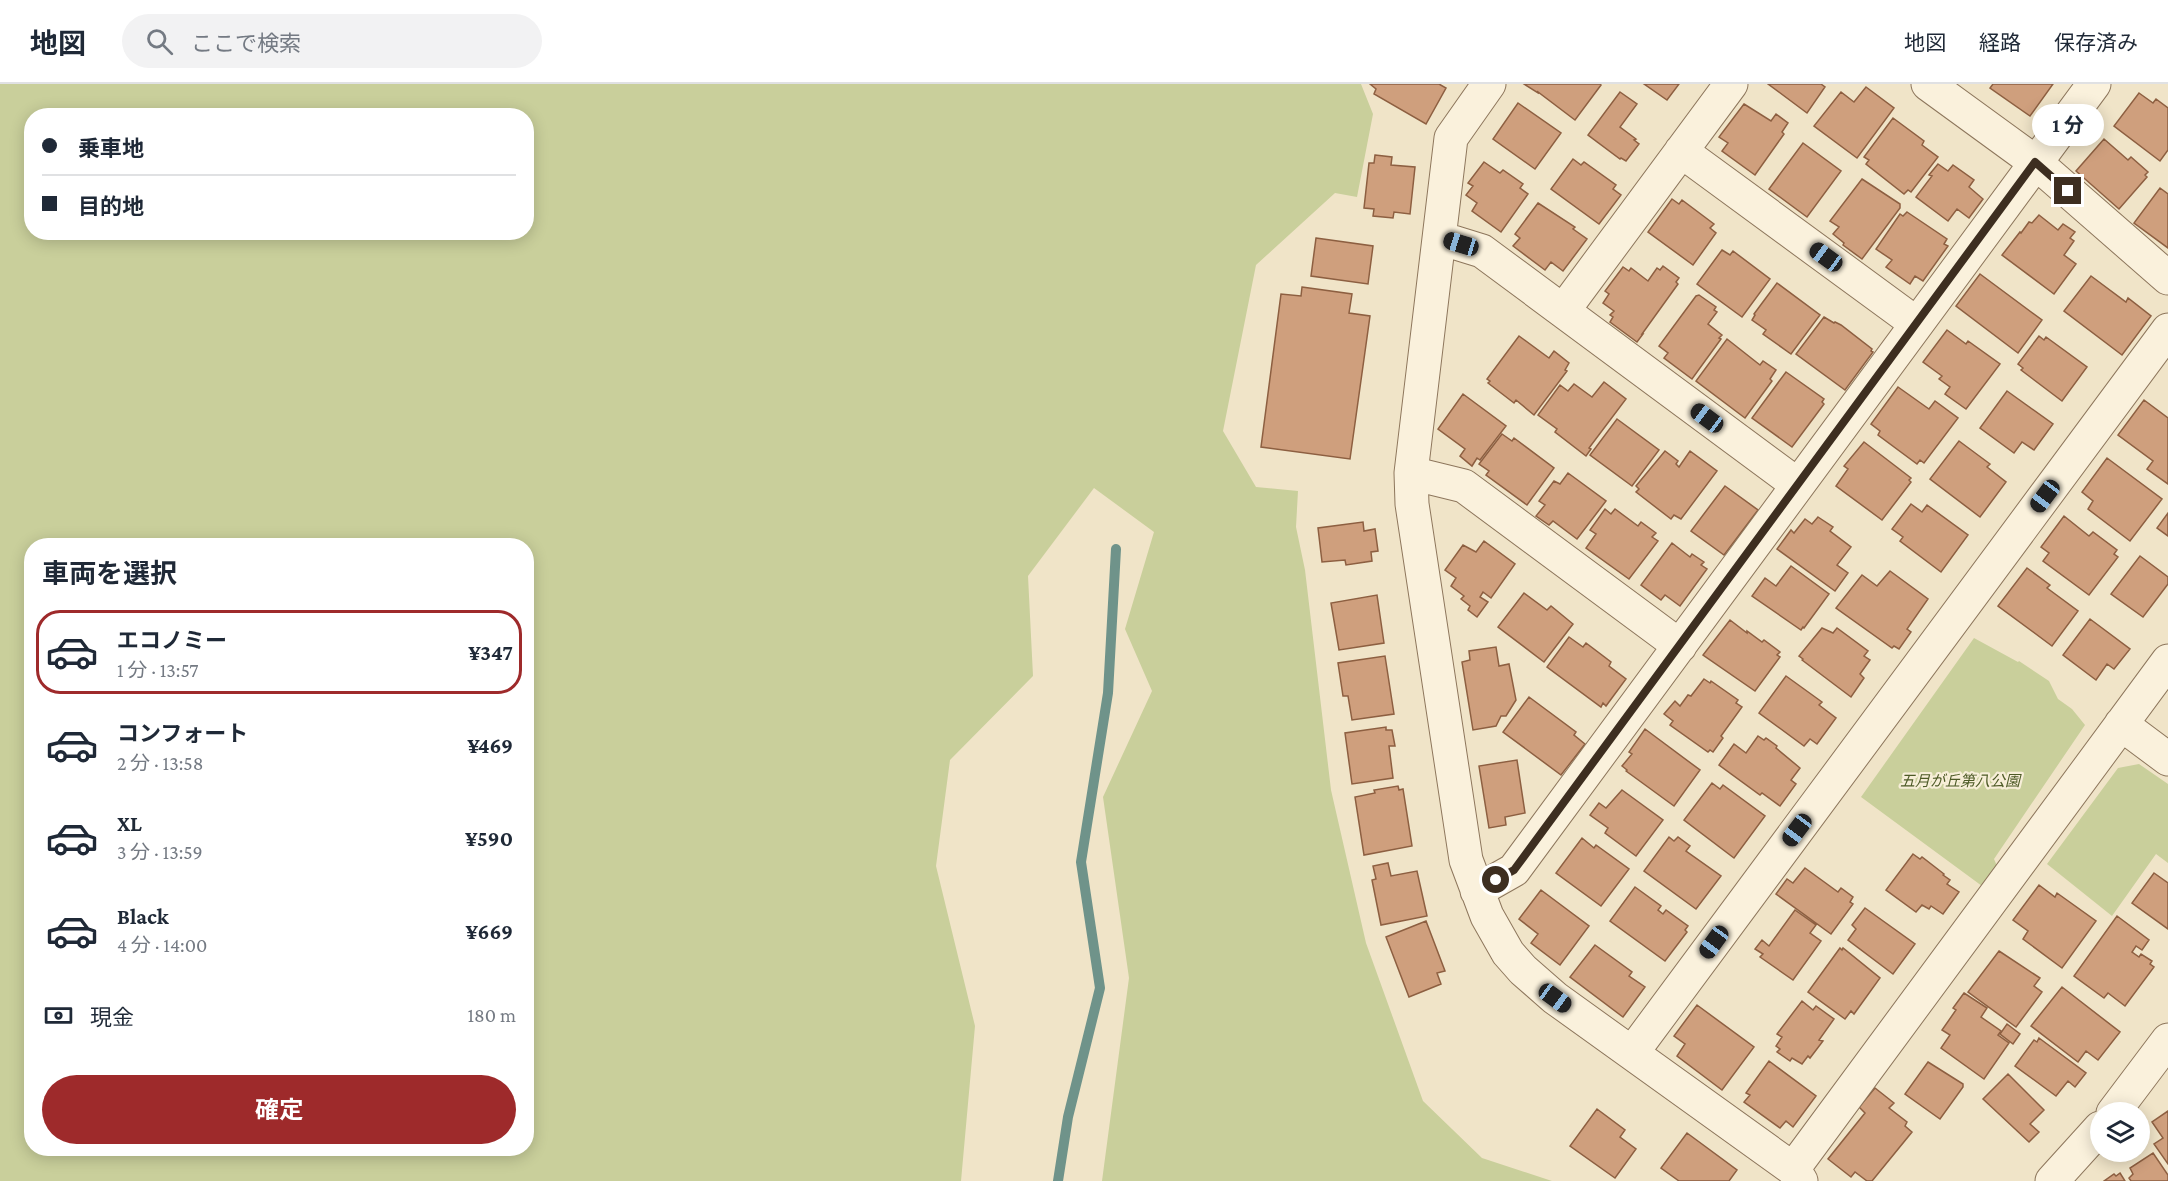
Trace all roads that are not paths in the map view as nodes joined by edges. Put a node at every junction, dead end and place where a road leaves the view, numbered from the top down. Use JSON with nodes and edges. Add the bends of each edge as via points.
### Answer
{"nodes":[{"id":1,"x":1489,"y":84,"type":"edge"},
{"id":2,"x":1731,"y":84,"type":"edge"},
{"id":3,"x":1928,"y":84,"type":"edge"},
{"id":4,"x":2094,"y":84,"type":"edge"},
{"id":5,"x":1681,"y":151,"type":"junction"},
{"id":6,"x":2035,"y":162,"type":"junction"},
{"id":7,"x":1440,"y":238,"type":"junction"},
{"id":8,"x":2168,"y":278,"type":"edge"},
{"id":9,"x":1563,"y":311,"type":"junction"},
{"id":10,"x":1917,"y":324,"type":"junction"},
{"id":11,"x":2168,"y":330,"type":"edge"},
{"id":12,"x":1411,"y":473,"type":"junction"},
{"id":13,"x":1798,"y":485,"type":"junction"},
{"id":14,"x":1680,"y":646,"type":"junction"},
{"id":15,"x":2168,"y":661,"type":"edge"},
{"id":16,"x":2121,"y":724,"type":"junction"},
{"id":17,"x":2168,"y":759,"type":"edge"},
{"id":18,"x":1477,"y":891,"type":"junction"},
{"id":19,"x":2168,"y":1040,"type":"edge"},
{"id":20,"x":1632,"y":1053,"type":"junction"},
{"id":21,"x":2120,"y":1102,"type":"edge"},
{"id":22,"x":2090,"y":1139,"type":"edge"},
{"id":23,"x":1797,"y":1175,"type":"edge"},
{"id":24,"x":2052,"y":1181,"type":"edge"}],
"edges":[{"from":1,"to":7,"type":"street","via":[[1451,138]]},
{"from":2,"to":5,"type":"street"},
{"from":3,"to":6,"type":"street"},
{"from":4,"to":6,"type":"street"},
{"from":5,"to":9,"type":"street"},
{"from":5,"to":10,"type":"street"},
{"from":6,"to":8,"type":"street"},
{"from":6,"to":10,"type":"street"},
{"from":7,"to":9,"type":"street","via":[[1482,251]]},
{"from":7,"to":12,"type":"street"},
{"from":9,"to":13,"type":"street"},
{"from":10,"to":13,"type":"street"},
{"from":11,"to":20,"type":"street"},
{"from":12,"to":14,"type":"street","via":[[1464,486]]},
{"from":12,"to":18,"type":"street","via":[[1412,504],[1466,860]]},
{"from":13,"to":14,"type":"street"},
{"from":14,"to":18,"type":"street","via":[[1514,870]]},
{"from":15,"to":16,"type":"street"},
{"from":16,"to":17,"type":"street"},
{"from":16,"to":23,"type":"street"},
{"from":18,"to":20,"type":"street","via":[[1508,953],[1522,970]]},
{"from":19,"to":21,"type":"street"},
{"from":20,"to":23,"type":"street"},
{"from":22,"to":24,"type":"street"}]}
